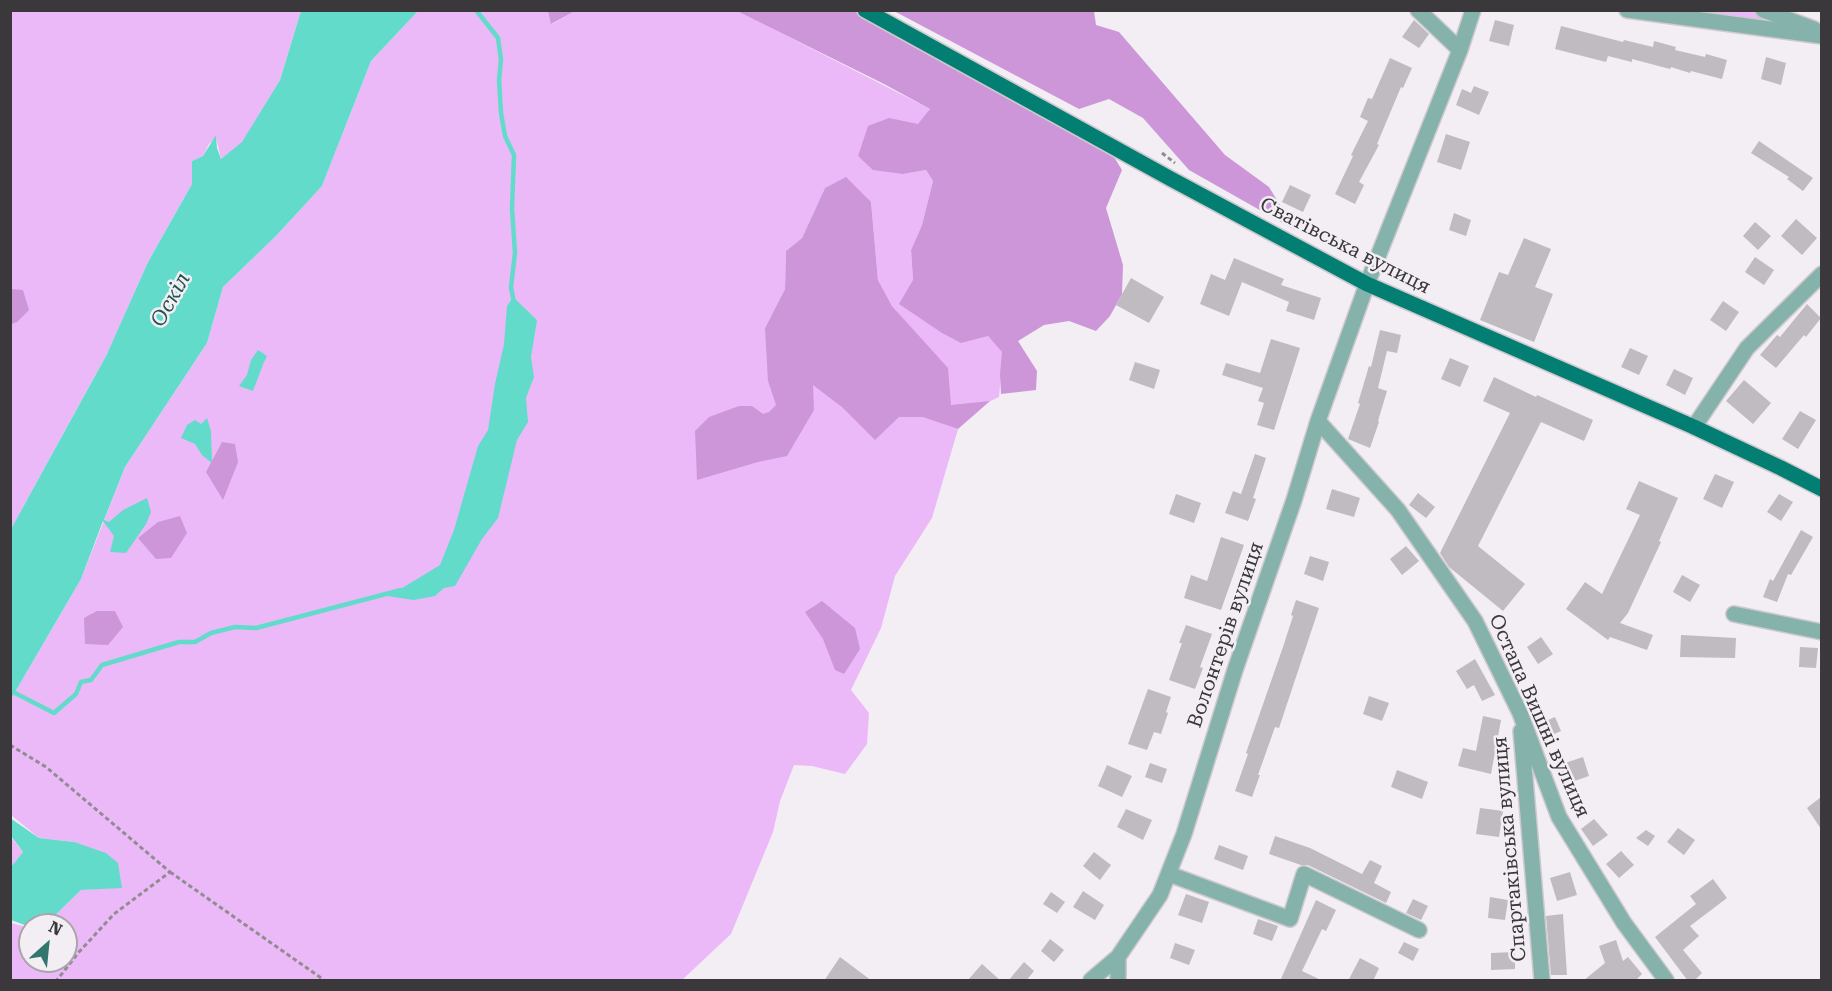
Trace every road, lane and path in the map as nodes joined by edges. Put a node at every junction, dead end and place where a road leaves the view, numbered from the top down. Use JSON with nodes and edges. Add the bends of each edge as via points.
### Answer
{"nodes":[{"id":1,"x":865,"y":10,"type":"edge"},
{"id":2,"x":1418,"y":10,"type":"edge"},
{"id":3,"x":1473,"y":10,"type":"edge"},
{"id":4,"x":1627,"y":10,"type":"edge"},
{"id":5,"x":1763,"y":10,"type":"edge"},
{"id":6,"x":1821,"y":34,"type":"edge"},
{"id":7,"x":1460,"y":50,"type":"junction"},
{"id":8,"x":1162,"y":153,"type":"dead end"},
{"id":9,"x":1180,"y":166,"type":"dead end"},
{"id":10,"x":1821,"y":274,"type":"edge"},
{"id":11,"x":1367,"y":284,"type":"junction"},
{"id":12,"x":1318,"y":421,"type":"junction"},
{"id":13,"x":1694,"y":428,"type":"junction"},
{"id":14,"x":1821,"y":489,"type":"edge"},
{"id":15,"x":1734,"y":614,"type":"dead end"},
{"id":16,"x":1821,"y":632,"type":"edge"},
{"id":17,"x":1520,"y":714,"type":"junction"},
{"id":18,"x":10,"y":745,"type":"edge"},
{"id":19,"x":170,"y":872,"type":"junction"},
{"id":20,"x":1169,"y":874,"type":"junction"},
{"id":21,"x":1419,"y":930,"type":"dead end"},
{"id":22,"x":1118,"y":957,"type":"junction"},
{"id":23,"x":57,"y":981,"type":"edge"},
{"id":24,"x":324,"y":981,"type":"edge"},
{"id":25,"x":1091,"y":981,"type":"edge"},
{"id":26,"x":1118,"y":981,"type":"edge"},
{"id":27,"x":1542,"y":981,"type":"edge"},
{"id":28,"x":1666,"y":981,"type":"edge"}],
"edges":[{"from":1,"to":11,"type":"main road","name":"Сватівська вулиця"},
{"from":2,"to":7,"type":"street"},
{"from":3,"to":7,"type":"street","name":"Волонтерів вулиця"},
{"from":4,"to":6,"type":"street"},
{"from":5,"to":6,"type":"street"},
{"from":7,"to":11,"type":"street","name":"Волонтерів вулиця"},
{"from":8,"to":9,"type":"path"},
{"from":10,"to":13,"type":"street","via":[[1747,348]]},
{"from":11,"to":12,"type":"street","name":"Волонтерів вулиця"},
{"from":11,"to":13,"type":"main road","name":"Сватівська вулиця"},
{"from":12,"to":17,"type":"street","name":"Остапа Вишні вулиця","via":[[1398,510],[1474,621]]},
{"from":12,"to":20,"type":"street","name":"Волонтерів вулиця"},
{"from":13,"to":14,"type":"main road","name":"Сватівська вулиця"},
{"from":15,"to":16,"type":"street"},
{"from":17,"to":27,"type":"street","name":"Спартаківська вулиця"},
{"from":17,"to":28,"type":"street","name":"Остапа Вишні вулиця","via":[[1559,817]]},
{"from":18,"to":19,"type":"path","via":[[46,767]]},
{"from":19,"to":23,"type":"path","via":[[114,914]]},
{"from":19,"to":24,"type":"path"},
{"from":20,"to":21,"type":"street","via":[[1290,919],[1304,874]]},
{"from":20,"to":22,"type":"street","name":"Волонтерів вулиця","via":[[1160,895]]},
{"from":22,"to":25,"type":"street","name":"Волонтерів вулиця"},
{"from":22,"to":26,"type":"street"}]}
